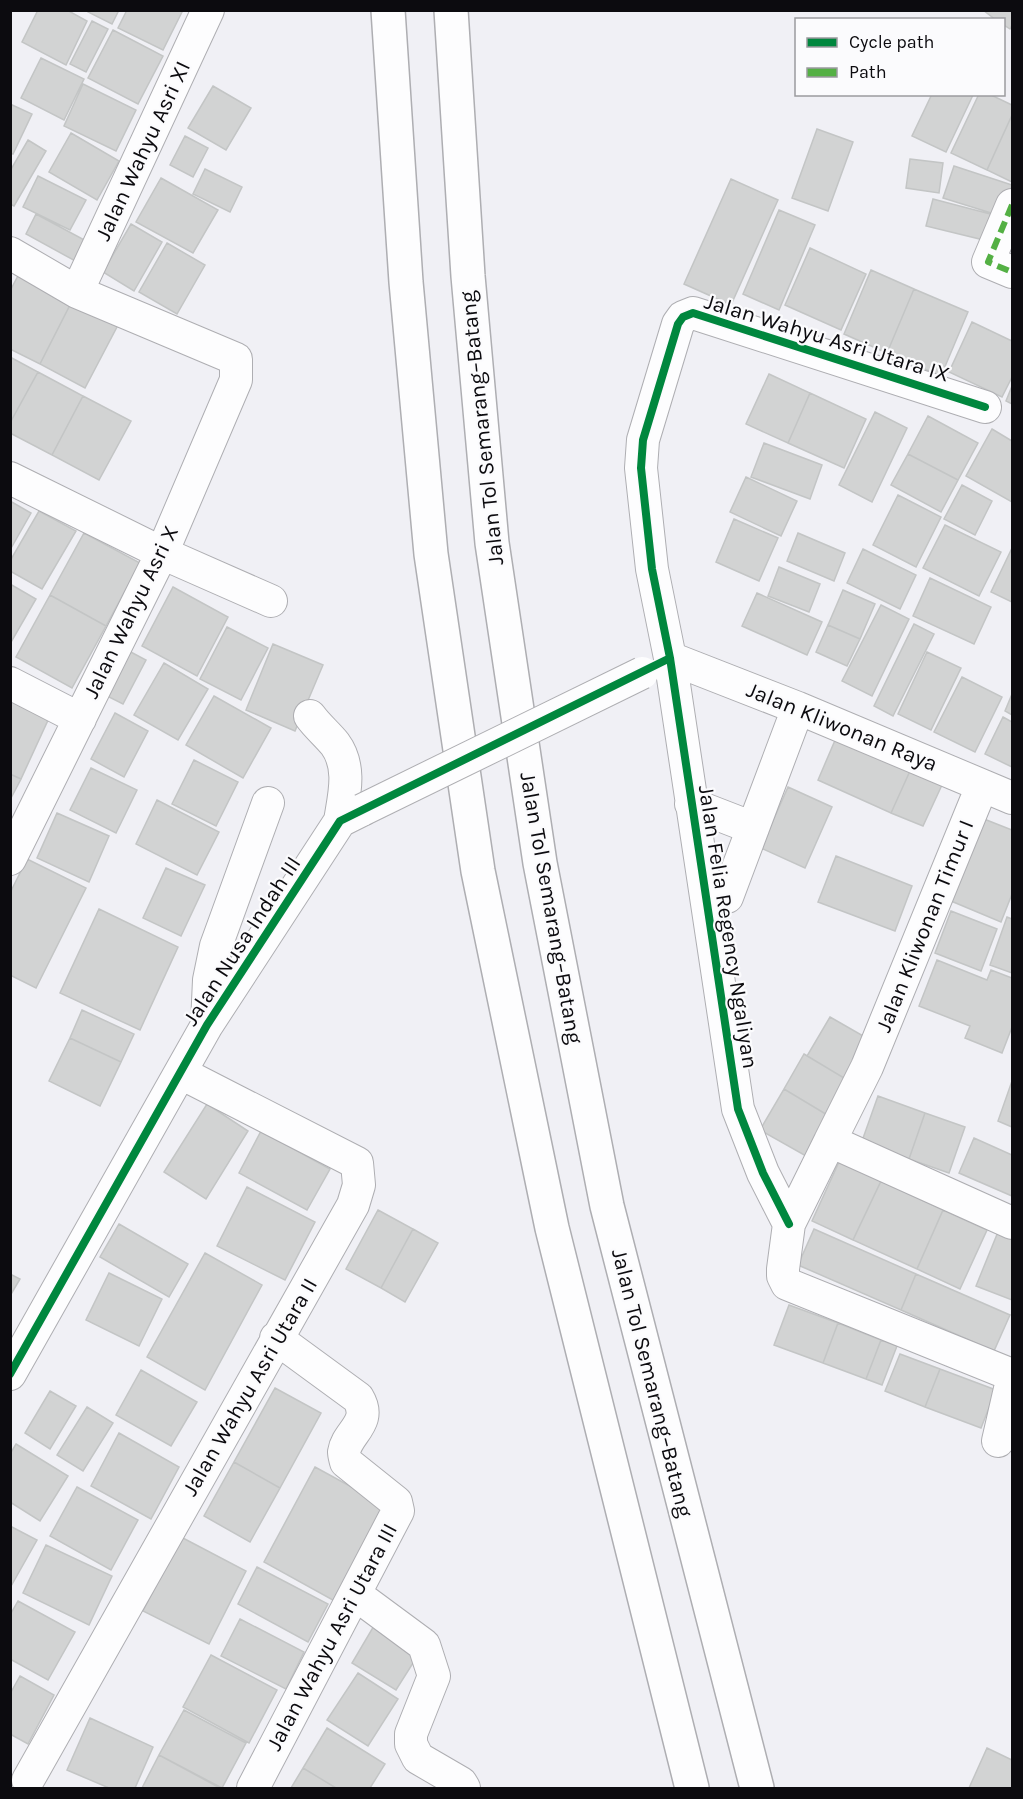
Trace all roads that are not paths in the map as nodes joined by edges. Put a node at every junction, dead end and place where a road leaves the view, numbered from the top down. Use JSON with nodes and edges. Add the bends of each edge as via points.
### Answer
{"nodes":[{"id":1,"x":208,"y":10,"type":"edge"},
{"id":2,"x":388,"y":10,"type":"edge"},
{"id":3,"x":451,"y":10,"type":"edge"},
{"id":4,"x":1012,"y":205,"type":"edge"},
{"id":5,"x":10,"y":253,"type":"edge"},
{"id":6,"x":1012,"y":273,"type":"edge"},
{"id":7,"x":77,"y":292,"type":"junction"},
{"id":8,"x":985,"y":407,"type":"dead end"},
{"id":9,"x":10,"y":477,"type":"edge"},
{"id":10,"x":162,"y":553,"type":"junction"},
{"id":11,"x":271,"y":601,"type":"dead end"},
{"id":12,"x":670,"y":658,"type":"junction"},
{"id":13,"x":10,"y":683,"type":"edge"},
{"id":14,"x":798,"y":708,"type":"junction"},
{"id":15,"x":310,"y":716,"type":"dead end"},
{"id":16,"x":80,"y":719,"type":"junction"},
{"id":17,"x":982,"y":786,"type":"junction"},
{"id":18,"x":1012,"y":798,"type":"edge"},
{"id":19,"x":268,"y":803,"type":"dead end"},
{"id":20,"x":691,"y":804,"type":"junction"},
{"id":21,"x":351,"y":816,"type":"junction"},
{"id":22,"x":753,"y":828,"type":"junction"},
{"id":23,"x":10,"y":859,"type":"edge"},
{"id":24,"x":728,"y":897,"type":"dead end"},
{"id":25,"x":207,"y":1025,"type":"junction"},
{"id":26,"x":181,"y":1073,"type":"junction"},
{"id":27,"x":830,"y":1141,"type":"junction"},
{"id":28,"x":1012,"y":1223,"type":"edge"},
{"id":29,"x":789,"y":1224,"type":"junction"},
{"id":30,"x":276,"y":1338,"type":"junction"},
{"id":31,"x":10,"y":1374,"type":"edge"},
{"id":32,"x":1012,"y":1375,"type":"edge"},
{"id":33,"x":1012,"y":1380,"type":"edge"},
{"id":34,"x":998,"y":1441,"type":"dead end"},
{"id":35,"x":355,"y":1594,"type":"junction"},
{"id":36,"x":28,"y":1780,"type":"edge"},
{"id":37,"x":253,"y":1788,"type":"edge"},
{"id":38,"x":464,"y":1788,"type":"edge"},
{"id":39,"x":692,"y":1788,"type":"edge"},
{"id":40,"x":757,"y":1788,"type":"edge"}],
"edges":[{"from":1,"to":7,"type":"street","name":"Jalan Wahyu Asri XI"},
{"from":2,"to":39,"type":"highway","via":[[406,282],[431,554],[478,871],[552,1228]]},
{"from":3,"to":40,"type":"highway","name":"Jalan Tol Semarang–Batang","via":[[468,276],[492,543],[540,863],[607,1206]]},
{"from":4,"to":6,"type":"street","via":[[988,262]]},
{"from":5,"to":7,"type":"street"},
{"from":7,"to":10,"type":"street","name":"Jalan Wahyu Asri X","via":[[236,359],[236,380]]},
{"from":8,"to":12,"type":"street","name":"Jalan Wahyu Asri Utara IX","via":[[693,313],[683,317],[648,420],[641,468],[652,569]]},
{"from":9,"to":10,"type":"street"},
{"from":10,"to":11,"type":"street"},
{"from":10,"to":16,"type":"street","name":"Jalan Wahyu Asri X"},
{"from":12,"to":14,"type":"street","name":"Jalan Kliwonan Raya"},
{"from":12,"to":20,"type":"street","name":"Jalan Felia Regency Ngaliyan"},
{"from":12,"to":21,"type":"street","bridge":true},
{"from":13,"to":16,"type":"street"},
{"from":14,"to":17,"type":"street","name":"Jalan Kliwonan Raya"},
{"from":14,"to":22,"type":"street"},
{"from":15,"to":21,"type":"street","via":[[343,760]]},
{"from":16,"to":23,"type":"street","name":"Jalan Wahyu Asri X"},
{"from":17,"to":18,"type":"street","name":"Jalan Kliwonan Raya"},
{"from":17,"to":27,"type":"street","name":"Jalan Kliwonan Timur I","via":[[867,1067]]},
{"from":19,"to":25,"type":"street","via":[[216,946],[209,980]]},
{"from":20,"to":22,"type":"street"},
{"from":20,"to":29,"type":"street","name":"Jalan Felia Regency Ngaliyan","via":[[738,1109],[763,1173]]},
{"from":21,"to":25,"type":"street","name":"Jalan Nusa Indah III"},
{"from":22,"to":24,"type":"street"},
{"from":25,"to":26,"type":"street","name":"Jalan Nusa Indah III"},
{"from":26,"to":30,"type":"street","name":"Jalan Wahyu Asri Utara II","via":[[357,1163],[359,1185],[353,1205]]},
{"from":26,"to":31,"type":"street","name":"Jalan Nusa Indah III"},
{"from":27,"to":28,"type":"street"},
{"from":27,"to":29,"type":"street"},
{"from":29,"to":32,"type":"street","via":[[783,1269],[787,1284]]},
{"from":30,"to":35,"type":"street","name":"Jalan Wahyu Asri Utara III","via":[[358,1398],[363,1406],[361,1420],[344,1451],[346,1462],[396,1502],[398,1511]]},
{"from":30,"to":36,"type":"street","name":"Jalan Wahyu Asri Utara II"},
{"from":33,"to":34,"type":"street"},
{"from":35,"to":37,"type":"street","name":"Jalan Wahyu Asri Utara III"},
{"from":35,"to":38,"type":"street","via":[[423,1645],[434,1676],[411,1734],[411,1744],[418,1758]]}]}
